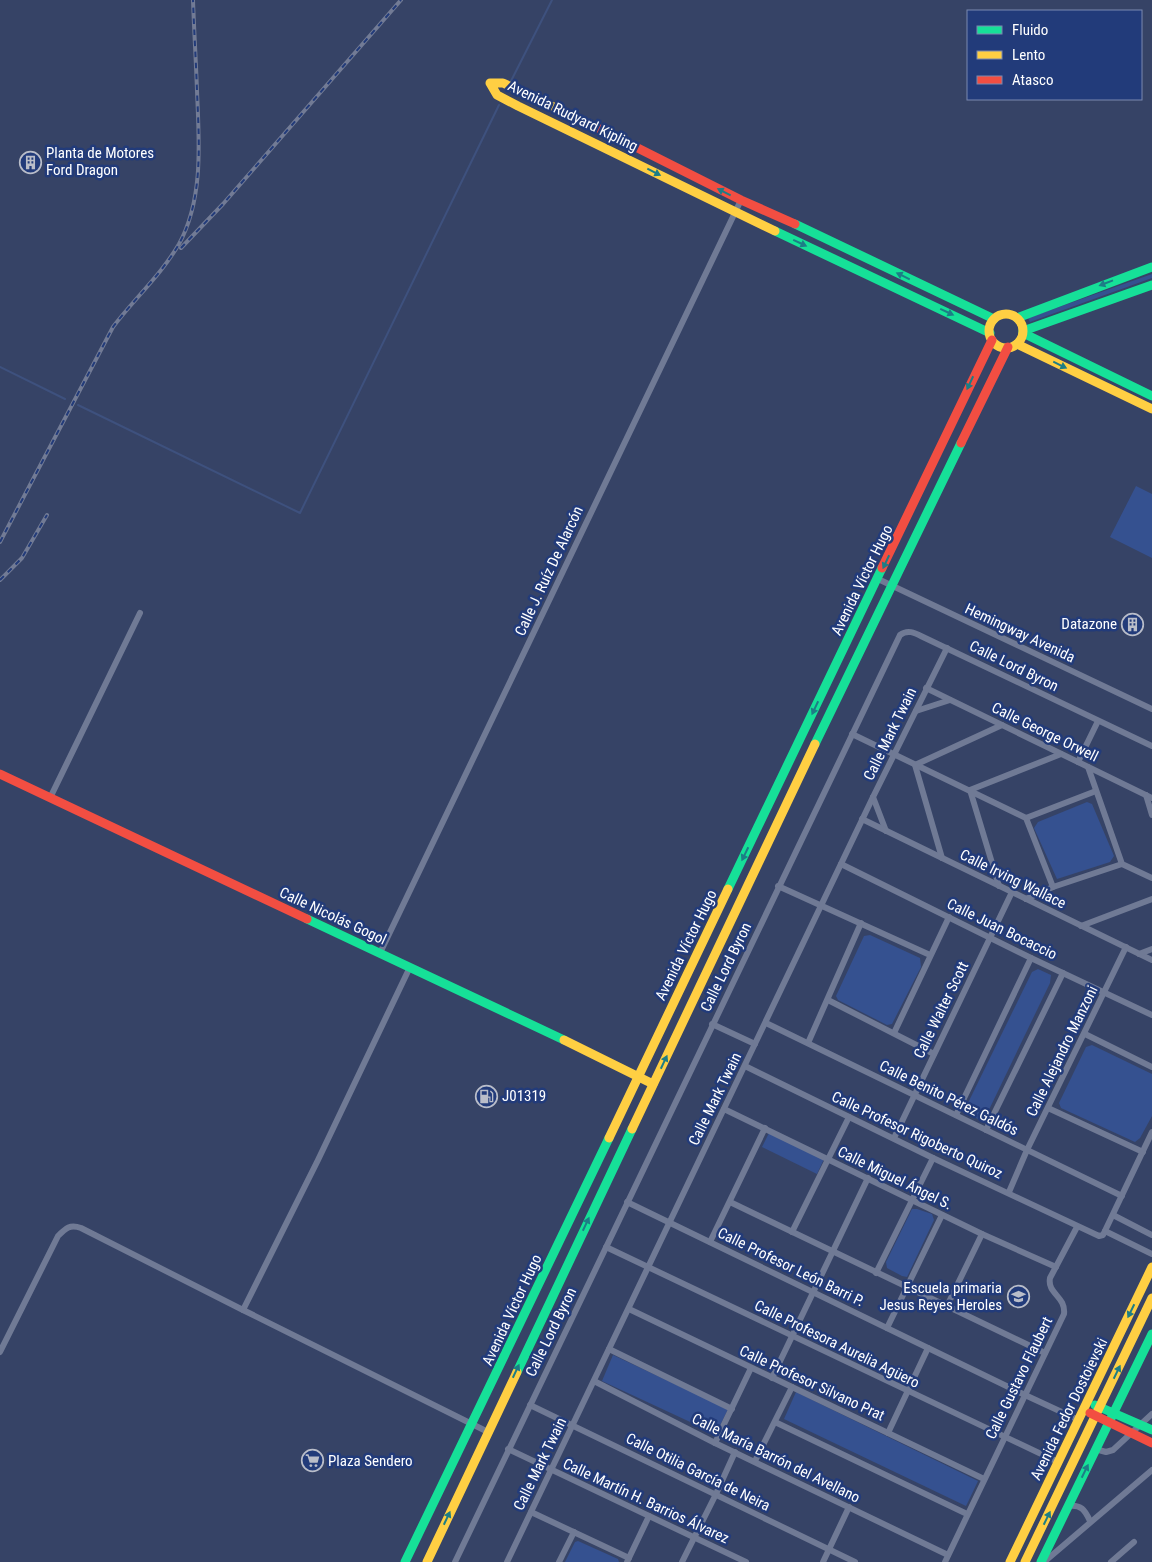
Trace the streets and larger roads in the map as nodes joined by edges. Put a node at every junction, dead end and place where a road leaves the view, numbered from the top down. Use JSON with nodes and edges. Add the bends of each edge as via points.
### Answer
{"nodes":[{"id":1,"x":524,"y":94,"type":"junction"},
{"id":2,"x":518,"y":106,"type":"junction"},
{"id":3,"x":741,"y":200,"type":"junction"},
{"id":4,"x":735,"y":212,"type":"junction"},
{"id":5,"x":1152,"y":267,"type":"edge"},
{"id":6,"x":1152,"y":285,"type":"edge"},
{"id":7,"x":1017,"y":318,"type":"junction"},
{"id":8,"x":994,"y":319,"type":"junction"},
{"id":9,"x":1023,"y":332,"type":"junction"},
{"id":10,"x":991,"y":336,"type":"junction"},
{"id":11,"x":1012,"y":346,"type":"junction"},
{"id":12,"x":1152,"y":396,"type":"edge"},
{"id":13,"x":1152,"y":409,"type":"edge"},
{"id":14,"x":916,"y":497,"type":"junction"},
{"id":15,"x":932,"y":504,"type":"junction"},
{"id":16,"x":878,"y":579,"type":"junction"},
{"id":17,"x":892,"y":586,"type":"junction"},
{"id":18,"x":140,"y":613,"type":"dead end"},
{"id":19,"x":948,"y":648,"type":"junction"},
{"id":20,"x":926,"y":688,"type":"junction"},
{"id":21,"x":950,"y":700,"type":"junction"},
{"id":22,"x":1152,"y":709,"type":"edge"},
{"id":23,"x":916,"y":711,"type":"junction"},
{"id":24,"x":1098,"y":721,"type":"junction"},
{"id":25,"x":1002,"y":726,"type":"junction"},
{"id":26,"x":852,"y":734,"type":"junction"},
{"id":27,"x":1152,"y":746,"type":"edge"},
{"id":28,"x":1061,"y":754,"type":"junction"},
{"id":29,"x":894,"y":755,"type":"junction"},
{"id":30,"x":1078,"y":762,"type":"junction"},
{"id":31,"x":915,"y":765,"type":"junction"},
{"id":32,"x":1088,"y":767,"type":"junction"},
{"id":33,"x":0,"y":774,"type":"edge"},
{"id":34,"x":970,"y":790,"type":"junction"},
{"id":35,"x":1096,"y":791,"type":"junction"},
{"id":36,"x":1149,"y":796,"type":"edge"},
{"id":37,"x":873,"y":797,"type":"junction"},
{"id":38,"x":50,"y":798,"type":"junction"},
{"id":39,"x":1152,"y":815,"type":"edge"},
{"id":40,"x":1026,"y":818,"type":"junction"},
{"id":41,"x":862,"y":819,"type":"junction"},
{"id":42,"x":886,"y":831,"type":"junction"},
{"id":43,"x":942,"y":858,"type":"junction"},
{"id":44,"x":841,"y":864,"type":"junction"},
{"id":45,"x":1122,"y":864,"type":"junction"},
{"id":46,"x":1152,"y":878,"type":"edge"},
{"id":47,"x":778,"y":886,"type":"junction"},
{"id":48,"x":999,"y":886,"type":"junction"},
{"id":49,"x":1053,"y":887,"type":"junction"},
{"id":50,"x":1012,"y":892,"type":"junction"},
{"id":51,"x":1026,"y":899,"type":"junction"},
{"id":52,"x":1152,"y":899,"type":"edge"},
{"id":53,"x":822,"y":905,"type":"junction"},
{"id":54,"x":948,"y":917,"type":"junction"},
{"id":55,"x":861,"y":923,"type":"junction"},
{"id":56,"x":1081,"y":926,"type":"junction"},
{"id":57,"x":990,"y":937,"type":"junction"},
{"id":58,"x":1126,"y":948,"type":"junction"},
{"id":59,"x":1152,"y":949,"type":"edge"},
{"id":60,"x":380,"y":953,"type":"junction"},
{"id":61,"x":1139,"y":954,"type":"junction"},
{"id":62,"x":930,"y":955,"type":"junction"},
{"id":63,"x":1031,"y":958,"type":"junction"},
{"id":64,"x":1152,"y":960,"type":"edge"},
{"id":65,"x":410,"y":967,"type":"junction"},
{"id":66,"x":1063,"y":973,"type":"junction"},
{"id":67,"x":1106,"y":991,"type":"junction"},
{"id":68,"x":828,"y":1000,"type":"junction"},
{"id":69,"x":1152,"y":1015,"type":"edge"},
{"id":70,"x":766,"y":1023,"type":"junction"},
{"id":71,"x":712,"y":1024,"type":"junction"},
{"id":72,"x":894,"y":1033,"type":"junction"},
{"id":73,"x":1085,"y":1034,"type":"junction"},
{"id":74,"x":808,"y":1043,"type":"junction"},
{"id":75,"x":755,"y":1044,"type":"junction"},
{"id":76,"x":934,"y":1054,"type":"junction"},
{"id":77,"x":745,"y":1066,"type":"junction"},
{"id":78,"x":1152,"y":1067,"type":"edge"},
{"id":79,"x":638,"y":1076,"type":"junction"},
{"id":80,"x":653,"y":1084,"type":"junction"},
{"id":81,"x":914,"y":1096,"type":"junction"},
{"id":82,"x":1048,"y":1108,"type":"junction"},
{"id":83,"x":724,"y":1109,"type":"junction"},
{"id":84,"x":956,"y":1115,"type":"junction"},
{"id":85,"x":849,"y":1117,"type":"junction"},
{"id":86,"x":765,"y":1128,"type":"junction"},
{"id":87,"x":986,"y":1130,"type":"junction"},
{"id":88,"x":1152,"y":1132,"type":"edge"},
{"id":89,"x":894,"y":1138,"type":"junction"},
{"id":90,"x":1028,"y":1150,"type":"junction"},
{"id":91,"x":1143,"y":1152,"type":"junction"},
{"id":92,"x":933,"y":1158,"type":"junction"},
{"id":93,"x":829,"y":1159,"type":"junction"},
{"id":94,"x":868,"y":1178,"type":"junction"},
{"id":95,"x":1009,"y":1192,"type":"junction"},
{"id":96,"x":1122,"y":1196,"type":"junction"},
{"id":97,"x":912,"y":1200,"type":"junction"},
{"id":98,"x":627,"y":1202,"type":"junction"},
{"id":99,"x":730,"y":1202,"type":"junction"},
{"id":100,"x":942,"y":1215,"type":"junction"},
{"id":101,"x":1113,"y":1215,"type":"junction"},
{"id":102,"x":670,"y":1223,"type":"junction"},
{"id":103,"x":1077,"y":1227,"type":"junction"},
{"id":104,"x":1105,"y":1230,"type":"junction"},
{"id":105,"x":792,"y":1232,"type":"junction"},
{"id":106,"x":982,"y":1234,"type":"junction"},
{"id":107,"x":1152,"y":1234,"type":"edge"},
{"id":108,"x":710,"y":1242,"type":"junction"},
{"id":109,"x":606,"y":1247,"type":"junction"},
{"id":110,"x":833,"y":1252,"type":"junction"},
{"id":111,"x":1152,"y":1254,"type":"edge"},
{"id":112,"x":1056,"y":1267,"type":"junction"},
{"id":113,"x":1152,"y":1267,"type":"edge"},
{"id":114,"x":648,"y":1268,"type":"junction"},
{"id":115,"x":876,"y":1273,"type":"junction"},
{"id":116,"x":907,"y":1287,"type":"junction"},
{"id":117,"x":813,"y":1292,"type":"junction"},
{"id":118,"x":1152,"y":1298,"type":"edge"},
{"id":119,"x":947,"y":1306,"type":"junction"},
{"id":120,"x":629,"y":1309,"type":"junction"},
{"id":121,"x":243,"y":1310,"type":"junction"},
{"id":122,"x":887,"y":1328,"type":"junction"},
{"id":123,"x":792,"y":1336,"type":"junction"},
{"id":124,"x":1151,"y":1339,"type":"edge"},
{"id":125,"x":928,"y":1348,"type":"junction"},
{"id":126,"x":609,"y":1349,"type":"junction"},
{"id":127,"x":0,"y":1352,"type":"edge"},
{"id":128,"x":1045,"y":1353,"type":"junction"},
{"id":129,"x":751,"y":1368,"type":"junction"},
{"id":130,"x":772,"y":1378,"type":"junction"},
{"id":131,"x":594,"y":1381,"type":"junction"},
{"id":132,"x":792,"y":1387,"type":"junction"},
{"id":133,"x":908,"y":1391,"type":"junction"},
{"id":134,"x":1025,"y":1395,"type":"junction"},
{"id":135,"x":530,"y":1405,"type":"junction"},
{"id":136,"x":1085,"y":1406,"type":"junction"},
{"id":137,"x":732,"y":1409,"type":"junction"},
{"id":138,"x":1098,"y":1411,"type":"junction"},
{"id":139,"x":1113,"y":1412,"type":"junction"},
{"id":140,"x":1152,"y":1414,"type":"edge"},
{"id":141,"x":1079,"y":1420,"type":"junction"},
{"id":142,"x":775,"y":1422,"type":"junction"},
{"id":143,"x":1109,"y":1422,"type":"junction"},
{"id":144,"x":472,"y":1424,"type":"junction"},
{"id":145,"x":1140,"y":1424,"type":"junction"},
{"id":146,"x":573,"y":1425,"type":"junction"},
{"id":147,"x":1152,"y":1430,"type":"edge"},
{"id":148,"x":488,"y":1432,"type":"junction"},
{"id":149,"x":888,"y":1433,"type":"junction"},
{"id":150,"x":1130,"y":1433,"type":"junction"},
{"id":151,"x":1004,"y":1437,"type":"junction"},
{"id":152,"x":715,"y":1443,"type":"junction"},
{"id":153,"x":1152,"y":1444,"type":"edge"},
{"id":154,"x":508,"y":1449,"type":"junction"},
{"id":155,"x":1096,"y":1449,"type":"junction"},
{"id":156,"x":735,"y":1452,"type":"junction"},
{"id":157,"x":755,"y":1461,"type":"junction"},
{"id":158,"x":1058,"y":1462,"type":"junction"},
{"id":159,"x":552,"y":1470,"type":"junction"},
{"id":160,"x":1152,"y":1470,"type":"edge"},
{"id":161,"x":984,"y":1479,"type":"junction"},
{"id":162,"x":716,"y":1494,"type":"junction"},
{"id":163,"x":1068,"y":1506,"type":"junction"},
{"id":164,"x":849,"y":1507,"type":"junction"},
{"id":165,"x":531,"y":1512,"type":"junction"},
{"id":166,"x":967,"y":1514,"type":"junction"},
{"id":167,"x":650,"y":1516,"type":"junction"},
{"id":168,"x":1090,"y":1521,"type":"junction"},
{"id":169,"x":574,"y":1532,"type":"junction"},
{"id":170,"x":694,"y":1537,"type":"junction"},
{"id":171,"x":1134,"y":1542,"type":"dead end"},
{"id":172,"x":829,"y":1549,"type":"junction"},
{"id":173,"x":948,"y":1555,"type":"junction"},
{"id":174,"x":628,"y":1560,"type":"edge"},
{"id":175,"x":736,"y":1560,"type":"edge"},
{"id":176,"x":406,"y":1562,"type":"edge"},
{"id":177,"x":426,"y":1562,"type":"edge"},
{"id":178,"x":455,"y":1562,"type":"edge"},
{"id":179,"x":507,"y":1562,"type":"edge"},
{"id":180,"x":559,"y":1562,"type":"edge"},
{"id":181,"x":682,"y":1562,"type":"edge"},
{"id":182,"x":746,"y":1562,"type":"edge"},
{"id":183,"x":822,"y":1562,"type":"edge"},
{"id":184,"x":855,"y":1562,"type":"edge"},
{"id":185,"x":945,"y":1562,"type":"edge"},
{"id":186,"x":1010,"y":1562,"type":"edge"},
{"id":187,"x":1025,"y":1562,"type":"edge"},
{"id":188,"x":1043,"y":1562,"type":"edge"},
{"id":189,"x":1112,"y":1562,"type":"edge"}],
"edges":[{"from":1,"to":2,"type":"street"},
{"from":1,"to":2,"type":"street","name":"Avenida Rudyard Kipling","via":[[503,83],[490,83],[497,95]]},
{"from":3,"to":1,"type":"street","name":"Avenida Rudyard Kipling","one_way":true},
{"from":2,"to":4,"type":"street","name":"Avenida Rudyard Kipling","one_way":true},
{"from":3,"to":4,"type":"street","name":"Calle J. Ruíz De Alarcón"},
{"from":8,"to":3,"type":"street","name":"Avenida Rudyard Kipling","one_way":true},
{"from":4,"to":10,"type":"street","name":"Avenida Rudyard Kipling","one_way":true},
{"from":4,"to":60,"type":"street","name":"Calle J. Ruíz De Alarcón"},
{"from":5,"to":7,"type":"street","one_way":true},
{"from":6,"to":9,"type":"street"},
{"from":7,"to":8,"type":"street","via":[[1007,314]]},
{"from":7,"to":9,"type":"street"},
{"from":8,"to":10,"type":"street"},
{"from":9,"to":11,"type":"street"},
{"from":9,"to":12,"type":"street"},
{"from":10,"to":11,"type":"street","via":[[999,346]]},
{"from":10,"to":14,"type":"street","name":"Avenida Víctor Hugo","one_way":true},
{"from":11,"to":13,"type":"street","one_way":true},
{"from":11,"to":15,"type":"street","name":"Avenida Víctor Hugo"},
{"from":14,"to":15,"type":"street"},
{"from":14,"to":16,"type":"street","name":"Avenida Víctor Hugo","one_way":true},
{"from":15,"to":17,"type":"street","name":"Avenida Víctor Hugo"},
{"from":16,"to":17,"type":"street","name":"Hemingway Avenida"},
{"from":16,"to":79,"type":"street","name":"Avenida Víctor Hugo","one_way":true},
{"from":17,"to":22,"type":"street","name":"Hemingway Avenida"},
{"from":80,"to":17,"type":"street","name":"Avenida Víctor Hugo","one_way":true},
{"from":18,"to":38,"type":"street"},
{"from":19,"to":20,"type":"street","name":"Calle Mark Twain"},
{"from":19,"to":24,"type":"street","name":"Calle Lord Byron"},
{"from":19,"to":26,"type":"street","name":"Calle Lord Byron","via":[[911,632],[903,632]]},
{"from":20,"to":21,"type":"street","name":"Calle George Orwell"},
{"from":20,"to":23,"type":"street","name":"Calle Mark Twain"},
{"from":21,"to":23,"type":"street"},
{"from":21,"to":25,"type":"street","name":"Calle George Orwell"},
{"from":23,"to":29,"type":"street","name":"Calle Mark Twain"},
{"from":24,"to":27,"type":"street","name":"Calle Lord Byron"},
{"from":24,"to":30,"type":"street"},
{"from":25,"to":28,"type":"street","name":"Calle George Orwell"},
{"from":25,"to":31,"type":"street"},
{"from":26,"to":29,"type":"street"},
{"from":26,"to":47,"type":"street","name":"Calle Lord Byron"},
{"from":28,"to":30,"type":"street","name":"Calle George Orwell"},
{"from":28,"to":34,"type":"street"},
{"from":29,"to":31,"type":"street"},
{"from":29,"to":37,"type":"street","name":"Calle Mark Twain"},
{"from":30,"to":32,"type":"street","name":"Calle George Orwell"},
{"from":31,"to":34,"type":"street"},
{"from":31,"to":43,"type":"street"},
{"from":32,"to":35,"type":"street"},
{"from":32,"to":36,"type":"street","name":"Calle George Orwell"},
{"from":33,"to":38,"type":"street","name":"Calle Nicolás Gogol"},
{"from":34,"to":40,"type":"street"},
{"from":34,"to":48,"type":"street"},
{"from":35,"to":40,"type":"street"},
{"from":35,"to":45,"type":"street"},
{"from":36,"to":39,"type":"street"},
{"from":37,"to":41,"type":"street","name":"Calle Mark Twain"},
{"from":37,"to":42,"type":"street"},
{"from":38,"to":60,"type":"street","name":"Calle Nicolás Gogol"},
{"from":40,"to":49,"type":"street"},
{"from":41,"to":42,"type":"street","name":"Calle Irving Wallace"},
{"from":41,"to":44,"type":"street","name":"Calle Mark Twain"},
{"from":42,"to":43,"type":"street","name":"Calle Irving Wallace"},
{"from":43,"to":48,"type":"street","name":"Calle Irving Wallace"},
{"from":44,"to":53,"type":"street","name":"Calle Mark Twain"},
{"from":44,"to":54,"type":"street","name":"Calle Juan Bocaccio"},
{"from":45,"to":46,"type":"street"},
{"from":45,"to":49,"type":"street"},
{"from":47,"to":53,"type":"street"},
{"from":47,"to":71,"type":"street","name":"Calle Lord Byron"},
{"from":48,"to":50,"type":"street","name":"Calle Irving Wallace"},
{"from":49,"to":51,"type":"street"},
{"from":50,"to":51,"type":"street","name":"Calle Irving Wallace"},
{"from":50,"to":57,"type":"street","name":"Calle Walter Scott"},
{"from":51,"to":56,"type":"street","name":"Calle Irving Wallace"},
{"from":52,"to":56,"type":"street"},
{"from":53,"to":55,"type":"street"},
{"from":53,"to":70,"type":"street","name":"Calle Mark Twain"},
{"from":54,"to":57,"type":"street","name":"Calle Juan Bocaccio"},
{"from":54,"to":62,"type":"street"},
{"from":55,"to":62,"type":"street"},
{"from":55,"to":68,"type":"street"},
{"from":56,"to":58,"type":"street","name":"Calle Irving Wallace"},
{"from":57,"to":63,"type":"street","name":"Calle Juan Bocaccio"},
{"from":57,"to":76,"type":"street","name":"Calle Walter Scott"},
{"from":58,"to":61,"type":"street","name":"Calle Irving Wallace"},
{"from":58,"to":67,"type":"street","name":"Calle Alejandro Manzoni"},
{"from":59,"to":61,"type":"street"},
{"from":60,"to":65,"type":"street","name":"Calle Nicolás Gogol"},
{"from":61,"to":64,"type":"street","name":"Calle Irving Wallace"},
{"from":62,"to":72,"type":"street"},
{"from":63,"to":66,"type":"street","name":"Calle Juan Bocaccio"},
{"from":63,"to":84,"type":"street"},
{"from":65,"to":79,"type":"street","name":"Calle Nicolás Gogol"},
{"from":65,"to":121,"type":"street"},
{"from":66,"to":67,"type":"street","name":"Calle Juan Bocaccio"},
{"from":66,"to":87,"type":"street"},
{"from":67,"to":69,"type":"street","name":"Calle Juan Bocaccio"},
{"from":67,"to":73,"type":"street","name":"Calle Alejandro Manzoni"},
{"from":68,"to":72,"type":"street"},
{"from":68,"to":74,"type":"street"},
{"from":70,"to":74,"type":"street","name":"Calle Benito Pérez Galdós"},
{"from":70,"to":75,"type":"street","name":"Calle Mark Twain"},
{"from":71,"to":75,"type":"street"},
{"from":71,"to":98,"type":"street","name":"Calle Lord Byron"},
{"from":72,"to":76,"type":"street"},
{"from":73,"to":78,"type":"street"},
{"from":73,"to":82,"type":"street","name":"Calle Alejandro Manzoni"},
{"from":74,"to":81,"type":"street","name":"Calle Benito Pérez Galdós"},
{"from":75,"to":77,"type":"street","name":"Calle Mark Twain"},
{"from":76,"to":81,"type":"street","name":"Calle Walter Scott"},
{"from":77,"to":83,"type":"street","name":"Calle Mark Twain"},
{"from":77,"to":85,"type":"street","name":"Calle Profesor Rigoberto Quiroz"},
{"from":79,"to":80,"type":"street","name":"Calle Nicolás Gogol"},
{"from":79,"to":144,"type":"street","name":"Avenida Víctor Hugo"},
{"from":148,"to":80,"type":"street","name":"Avenida Víctor Hugo","one_way":true},
{"from":81,"to":84,"type":"street","name":"Calle Benito Pérez Galdós"},
{"from":81,"to":89,"type":"street","name":"Calle Walter Scott"},
{"from":82,"to":90,"type":"street","name":"Calle Alejandro Manzoni"},
{"from":82,"to":91,"type":"street"},
{"from":83,"to":86,"type":"street","name":"Calle Miguel Ángel S."},
{"from":83,"to":102,"type":"street","name":"Calle Mark Twain"},
{"from":84,"to":87,"type":"street","name":"Calle Benito Pérez Galdós"},
{"from":85,"to":89,"type":"street","name":"Calle Profesor Rigoberto Quiroz"},
{"from":85,"to":93,"type":"street"},
{"from":86,"to":93,"type":"street","name":"Calle Miguel Ángel S."},
{"from":86,"to":99,"type":"street"},
{"from":87,"to":90,"type":"street","name":"Calle Benito Pérez Galdós"},
{"from":88,"to":91,"type":"street"},
{"from":89,"to":92,"type":"street","name":"Calle Profesor Rigoberto Quiroz"},
{"from":90,"to":95,"type":"street","name":"Calle Alejandro Manzoni"},
{"from":90,"to":96,"type":"street","name":"Calle Benito Pérez Galdós"},
{"from":91,"to":96,"type":"street"},
{"from":92,"to":95,"type":"street","name":"Calle Profesor Rigoberto Quiroz"},
{"from":92,"to":97,"type":"street"},
{"from":93,"to":94,"type":"street","name":"Calle Miguel Ángel S."},
{"from":93,"to":105,"type":"street"},
{"from":94,"to":97,"type":"street","name":"Calle Miguel Ángel S."},
{"from":94,"to":110,"type":"street"},
{"from":95,"to":103,"type":"street","name":"Calle Profesor Rigoberto Quiroz"},
{"from":96,"to":101,"type":"street"},
{"from":97,"to":100,"type":"street","name":"Calle Miguel Ángel S."},
{"from":97,"to":115,"type":"street"},
{"from":98,"to":102,"type":"street","name":"Calle Profesor León Barri P."},
{"from":98,"to":109,"type":"street","name":"Calle Lord Byron"},
{"from":99,"to":105,"type":"street"},
{"from":99,"to":108,"type":"street"},
{"from":100,"to":106,"type":"street","name":"Calle Miguel Ángel S."},
{"from":100,"to":116,"type":"street"},
{"from":101,"to":104,"type":"street"},
{"from":101,"to":107,"type":"street"},
{"from":102,"to":108,"type":"street","name":"Calle Profesor León Barri P."},
{"from":102,"to":114,"type":"street","name":"Calle Mark Twain"},
{"from":103,"to":104,"type":"street","via":[[1099,1236]]},
{"from":103,"to":112,"type":"street","name":"Calle Gustavo Flaubert"},
{"from":104,"to":111,"type":"street"},
{"from":105,"to":110,"type":"street"},
{"from":106,"to":112,"type":"street","name":"Calle Miguel Ángel S."},
{"from":106,"to":119,"type":"street"},
{"from":108,"to":117,"type":"street","name":"Calle Profesor León Barri P."},
{"from":109,"to":114,"type":"street","name":"Calle Profesora Aurelia Agüero"},
{"from":109,"to":135,"type":"street","name":"Calle Lord Byron"},
{"from":110,"to":115,"type":"street"},
{"from":110,"to":117,"type":"street"},
{"from":112,"to":128,"type":"street","name":"Calle Gustavo Flaubert","via":[[1049,1284],[1065,1307]]},
{"from":113,"to":136,"type":"street","name":"Avenida Fedor Dostoievski","one_way":true},
{"from":114,"to":120,"type":"street","name":"Calle Mark Twain"},
{"from":114,"to":123,"type":"street","name":"Calle Profesora Aurelia Agüero"},
{"from":115,"to":116,"type":"street"},
{"from":116,"to":119,"type":"street"},
{"from":116,"to":122,"type":"street"},
{"from":117,"to":122,"type":"street","name":"Calle Profesor León Barri P."},
{"from":117,"to":123,"type":"street"},
{"from":138,"to":118,"type":"street","name":"Avenida Fedor Dostoievski","one_way":true},
{"from":119,"to":128,"type":"street"},
{"from":120,"to":126,"type":"street","name":"Calle Mark Twain"},
{"from":120,"to":129,"type":"street","name":"Calle Profesor Silvano Prat"},
{"from":121,"to":127,"type":"street","via":[[81,1228],[68,1226],[58,1236]]},
{"from":121,"to":144,"type":"street"},
{"from":122,"to":125,"type":"street","name":"Calle Profesor León Barri P."},
{"from":123,"to":130,"type":"street"},
{"from":123,"to":133,"type":"street","name":"Calle Profesora Aurelia Agüero"},
{"from":124,"to":139,"type":"street"},
{"from":125,"to":133,"type":"street"},
{"from":125,"to":134,"type":"street","name":"Calle Profesor León Barri P."},
{"from":126,"to":131,"type":"street","name":"Calle Mark Twain"},
{"from":126,"to":137,"type":"street"},
{"from":128,"to":134,"type":"street","name":"Calle Gustavo Flaubert"},
{"from":129,"to":130,"type":"street","name":"Calle Profesor Silvano Prat"},
{"from":129,"to":137,"type":"street"},
{"from":130,"to":132,"type":"street","name":"Calle Profesor Silvano Prat"},
{"from":131,"to":146,"type":"street","name":"Calle Mark Twain"},
{"from":131,"to":152,"type":"street","name":"Calle María Barrón del Avellano"},
{"from":132,"to":142,"type":"street"},
{"from":132,"to":149,"type":"street","name":"Calle Profesor Silvano Prat"},
{"from":133,"to":149,"type":"street"},
{"from":133,"to":151,"type":"street","name":"Calle Profesora Aurelia Agüero"},
{"from":134,"to":141,"type":"street","name":"Calle Profesor León Barri P."},
{"from":134,"to":151,"type":"street","name":"Calle Gustavo Flaubert"},
{"from":135,"to":146,"type":"street","name":"Calle Otilia García de Neira"},
{"from":135,"to":154,"type":"street","name":"Calle Lord Byron"},
{"from":136,"to":138,"type":"street"},
{"from":136,"to":141,"type":"street","name":"Avenida Fedor Dostoievski"},
{"from":137,"to":152,"type":"street"},
{"from":138,"to":139,"type":"street"},
{"from":138,"to":143,"type":"street"},
{"from":187,"to":138,"type":"street","name":"Avenida Fedor Dostoievski","one_way":true},
{"from":139,"to":143,"type":"street"},
{"from":139,"to":145,"type":"street"},
{"from":140,"to":145,"type":"street"},
{"from":141,"to":158,"type":"street","name":"Avenida Fedor Dostoievski"},
{"from":142,"to":157,"type":"street"},
{"from":142,"to":166,"type":"street"},
{"from":143,"to":150,"type":"street"},
{"from":143,"to":155,"type":"street"},
{"from":144,"to":148,"type":"street"},
{"from":144,"to":176,"type":"street","name":"Avenida Víctor Hugo"},
{"from":145,"to":147,"type":"street"},
{"from":145,"to":150,"type":"street"},
{"from":146,"to":159,"type":"street","name":"Calle Mark Twain"},
{"from":146,"to":162,"type":"street","name":"Calle Otilia García de Neira"},
{"from":177,"to":148,"type":"street","name":"Avenida Víctor Hugo","one_way":true},
{"from":149,"to":161,"type":"street","name":"Calle Profesor Silvano Prat"},
{"from":150,"to":153,"type":"street"},
{"from":150,"to":155,"type":"street","via":[[1113,1450]]},
{"from":151,"to":158,"type":"street","name":"Calle Profesora Aurelia Agüero"},
{"from":151,"to":161,"type":"street","name":"Calle Gustavo Flaubert"},
{"from":152,"to":156,"type":"street","name":"Calle María Barrón del Avellano"},
{"from":154,"to":159,"type":"street","name":"Calle Martín H. Barrios Álvarez"},
{"from":154,"to":178,"type":"street","name":"Calle Lord Byron"},
{"from":163,"to":155,"type":"street","one_way":true},
{"from":156,"to":157,"type":"street","name":"Calle María Barrón del Avellano"},
{"from":156,"to":162,"type":"street"},
{"from":157,"to":164,"type":"street","name":"Calle María Barrón del Avellano"},
{"from":158,"to":186,"type":"street","name":"Avenida Fedor Dostoievski"},
{"from":159,"to":165,"type":"street","name":"Calle Mark Twain"},
{"from":159,"to":167,"type":"street","name":"Calle Martín H. Barrios Álvarez"},
{"from":160,"to":168,"type":"street"},
{"from":161,"to":166,"type":"street","name":"Calle Gustavo Flaubert"},
{"from":162,"to":170,"type":"street"},
{"from":162,"to":172,"type":"street","name":"Calle Otilia García de Neira"},
{"from":163,"to":168,"type":"street","via":[[1081,1507]]},
{"from":163,"to":188,"type":"street"},
{"from":164,"to":172,"type":"street"},
{"from":164,"to":173,"type":"street","name":"Calle María Barrón del Avellano"},
{"from":165,"to":169,"type":"street"},
{"from":165,"to":179,"type":"street","name":"Calle Mark Twain"},
{"from":166,"to":173,"type":"street","name":"Calle Gustavo Flaubert"},
{"from":167,"to":170,"type":"street","name":"Calle Martín H. Barrios Álvarez"},
{"from":167,"to":174,"type":"street"},
{"from":168,"to":188,"type":"street"},
{"from":169,"to":174,"type":"street"},
{"from":169,"to":180,"type":"street"},
{"from":170,"to":175,"type":"street","name":"Calle Martín H. Barrios Álvarez"},
{"from":170,"to":181,"type":"street"},
{"from":171,"to":189,"type":"street"},
{"from":172,"to":183,"type":"street"},
{"from":172,"to":184,"type":"street","name":"Calle Otilia García de Neira"},
{"from":173,"to":185,"type":"street","name":"Calle Gustavo Flaubert"},
{"from":175,"to":182,"type":"street","name":"Calle Martín H. Barrios Álvarez"}]}
